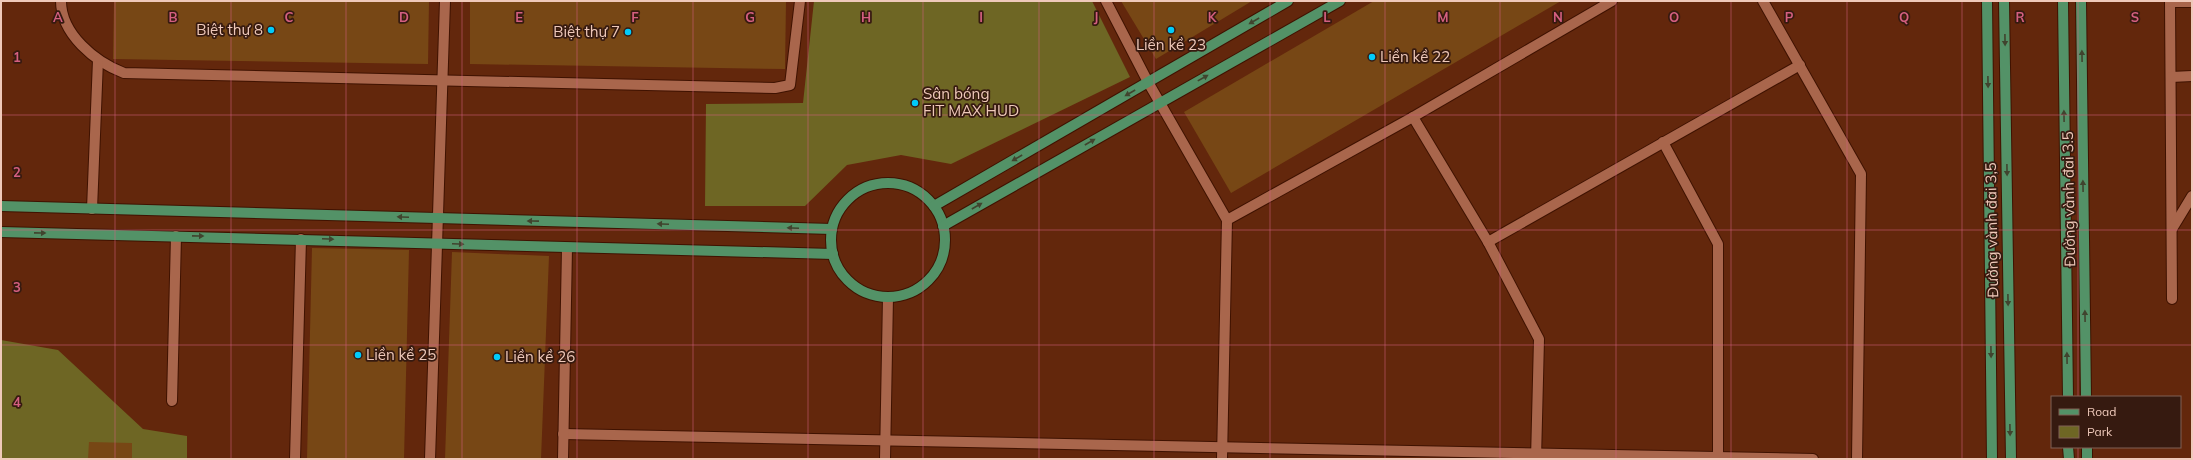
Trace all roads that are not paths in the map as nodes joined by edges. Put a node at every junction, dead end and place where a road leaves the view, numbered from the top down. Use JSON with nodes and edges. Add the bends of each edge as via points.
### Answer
{"nodes":[{"id":1,"x":61,"y":1,"type":"edge"},
{"id":2,"x":445,"y":1,"type":"edge"},
{"id":3,"x":800,"y":1,"type":"edge"},
{"id":4,"x":1106,"y":1,"type":"edge"},
{"id":5,"x":1288,"y":1,"type":"edge"},
{"id":6,"x":1340,"y":1,"type":"edge"},
{"id":7,"x":1612,"y":1,"type":"edge"},
{"id":8,"x":1763,"y":1,"type":"edge"},
{"id":9,"x":1987,"y":1,"type":"edge"},
{"id":10,"x":2004,"y":1,"type":"edge"},
{"id":11,"x":2063,"y":1,"type":"edge"},
{"id":12,"x":2081,"y":1,"type":"edge"},
{"id":13,"x":2170,"y":2,"type":"edge"},
{"id":14,"x":2192,"y":2,"type":"edge"},
{"id":15,"x":98,"y":60,"type":"junction"},
{"id":16,"x":1800,"y":65,"type":"junction"},
{"id":17,"x":2171,"y":76,"type":"junction"},
{"id":18,"x":2192,"y":76,"type":"edge"},
{"id":19,"x":444,"y":81,"type":"junction"},
{"id":20,"x":1148,"y":82,"type":"junction"},
{"id":21,"x":1159,"y":102,"type":"junction"},
{"id":22,"x":1413,"y":117,"type":"junction"},
{"id":23,"x":1663,"y":142,"type":"junction"},
{"id":24,"x":2192,"y":196,"type":"edge"},
{"id":25,"x":1,"y":206,"type":"edge"},
{"id":26,"x":934,"y":206,"type":"junction"},
{"id":27,"x":92,"y":209,"type":"junction"},
{"id":28,"x":439,"y":218,"type":"junction"},
{"id":29,"x":1227,"y":220,"type":"junction"},
{"id":30,"x":943,"y":226,"type":"junction"},
{"id":31,"x":832,"y":229,"type":"junction"},
{"id":32,"x":2172,"y":229,"type":"junction"},
{"id":33,"x":1,"y":232,"type":"edge"},
{"id":34,"x":176,"y":236,"type":"junction"},
{"id":35,"x":302,"y":239,"type":"junction"},
{"id":36,"x":1488,"y":242,"type":"junction"},
{"id":37,"x":438,"y":243,"type":"junction"},
{"id":38,"x":567,"y":248,"type":"junction"},
{"id":39,"x":833,"y":254,"type":"junction"},
{"id":40,"x":888,"y":297,"type":"junction"},
{"id":41,"x":2172,"y":299,"type":"dead end"},
{"id":42,"x":2068,"y":396,"type":"edge"},
{"id":43,"x":2086,"y":396,"type":"edge"},
{"id":44,"x":172,"y":401,"type":"dead end"},
{"id":45,"x":563,"y":434,"type":"junction"},
{"id":46,"x":885,"y":440,"type":"junction"},
{"id":47,"x":1222,"y":447,"type":"junction"},
{"id":48,"x":2068,"y":448,"type":"edge"},
{"id":49,"x":2086,"y":448,"type":"edge"},
{"id":50,"x":1537,"y":456,"type":"edge"},
{"id":51,"x":1718,"y":457,"type":"junction"},
{"id":52,"x":295,"y":459,"type":"edge"},
{"id":53,"x":430,"y":459,"type":"edge"},
{"id":54,"x":563,"y":459,"type":"edge"},
{"id":55,"x":885,"y":459,"type":"edge"},
{"id":56,"x":1222,"y":459,"type":"edge"},
{"id":57,"x":1813,"y":459,"type":"edge"},
{"id":58,"x":1857,"y":459,"type":"edge"},
{"id":59,"x":1992,"y":459,"type":"edge"},
{"id":60,"x":2011,"y":459,"type":"edge"},
{"id":61,"x":2068,"y":459,"type":"edge"},
{"id":62,"x":2087,"y":459,"type":"edge"}],
"edges":[{"from":1,"to":15,"type":"street","via":[[61,13],[71,31]]},
{"from":2,"to":19,"type":"street"},
{"from":3,"to":19,"type":"street","via":[[790,85],[775,88]]},
{"from":4,"to":20,"type":"street"},
{"from":5,"to":20,"type":"main road","one_way":true},
{"from":21,"to":6,"type":"main road","one_way":true},
{"from":7,"to":22,"type":"street"},
{"from":8,"to":16,"type":"street"},
{"from":9,"to":59,"type":"main road","one_way":true},
{"from":10,"to":60,"type":"main road","name":"Đường vành đai 3,5","one_way":true},
{"from":42,"to":11,"type":"main road","one_way":true},
{"from":43,"to":12,"type":"main road","name":"Đường vành đai 3.5","one_way":true},
{"from":13,"to":14,"type":"street"},
{"from":13,"to":17,"type":"street"},
{"from":15,"to":19,"type":"street","via":[[124,73]]},
{"from":15,"to":27,"type":"street"},
{"from":16,"to":23,"type":"street"},
{"from":16,"to":58,"type":"street","via":[[1861,174]]},
{"from":17,"to":18,"type":"street"},
{"from":17,"to":32,"type":"street"},
{"from":19,"to":28,"type":"street"},
{"from":20,"to":21,"type":"street"},
{"from":20,"to":26,"type":"main road","one_way":true},
{"from":21,"to":29,"type":"street"},
{"from":30,"to":21,"type":"main road","one_way":true},
{"from":22,"to":29,"type":"street"},
{"from":22,"to":36,"type":"street"},
{"from":23,"to":36,"type":"street"},
{"from":23,"to":51,"type":"street","via":[[1718,244]]},
{"from":24,"to":32,"type":"street"},
{"from":25,"to":27,"type":"main road"},
{"from":26,"to":30,"type":"main road"},
{"from":26,"to":31,"type":"main road","via":[[923,194],[909,187],[893,183],[876,184],[847,200],[838,213]]},
{"from":28,"to":27,"type":"main road","one_way":true},
{"from":31,"to":28,"type":"main road","one_way":true},
{"from":28,"to":37,"type":"street"},
{"from":29,"to":47,"type":"street"},
{"from":30,"to":40,"type":"main road","via":[[946,240],[943,257],[935,273],[916,289],[906,294]]},
{"from":31,"to":39,"type":"main road"},
{"from":32,"to":41,"type":"street"},
{"from":33,"to":34,"type":"main road","one_way":true},
{"from":34,"to":35,"type":"main road","one_way":true},
{"from":34,"to":44,"type":"street"},
{"from":35,"to":37,"type":"main road","one_way":true},
{"from":35,"to":52,"type":"street"},
{"from":36,"to":50,"type":"street","via":[[1539,339]]},
{"from":37,"to":38,"type":"main road","one_way":true},
{"from":37,"to":53,"type":"street"},
{"from":38,"to":39,"type":"main road"},
{"from":38,"to":45,"type":"street"},
{"from":39,"to":40,"type":"main road","via":[[843,276],[856,287],[871,295]]},
{"from":40,"to":46,"type":"street"},
{"from":45,"to":46,"type":"street"},
{"from":45,"to":54,"type":"street"},
{"from":46,"to":47,"type":"street"},
{"from":46,"to":55,"type":"street"},
{"from":47,"to":50,"type":"street"},
{"from":47,"to":56,"type":"street"},
{"from":48,"to":61,"type":"main road"},
{"from":49,"to":62,"type":"main road"},
{"from":50,"to":51,"type":"street"},
{"from":51,"to":57,"type":"street"}]}
